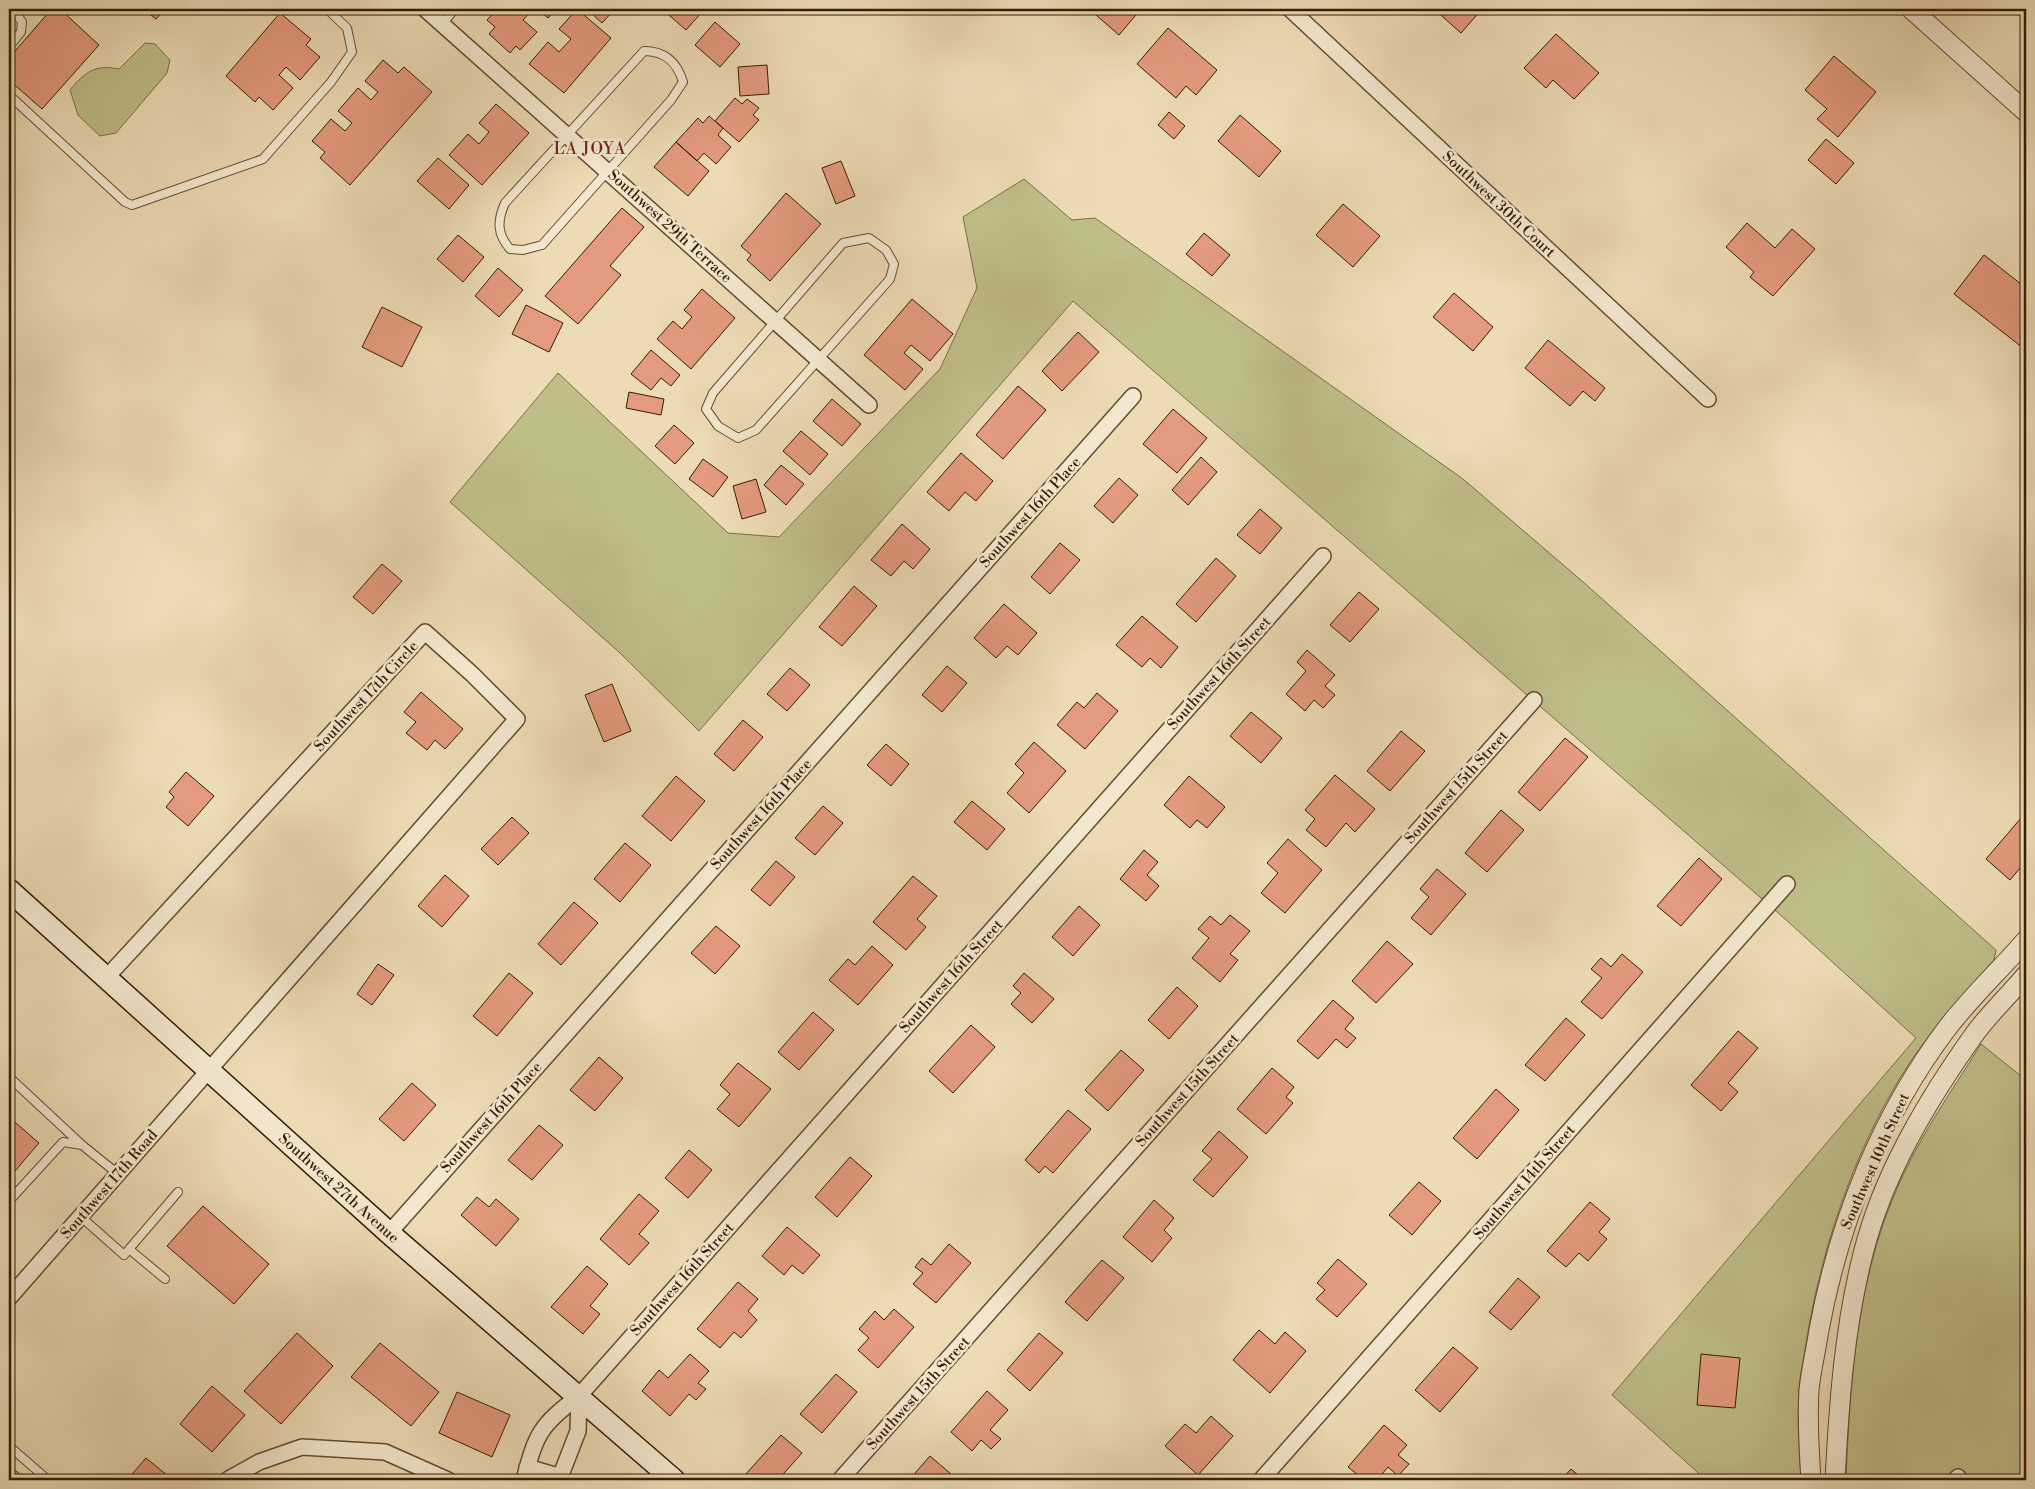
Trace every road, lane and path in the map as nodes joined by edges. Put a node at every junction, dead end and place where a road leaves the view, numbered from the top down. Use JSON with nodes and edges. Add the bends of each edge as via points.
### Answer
{"nodes":[{"id":1,"x":13,"y":9,"type":"edge"},
{"id":2,"x":327,"y":9,"type":"edge"},
{"id":3,"x":425,"y":9,"type":"edge"},
{"id":4,"x":455,"y":9,"type":"edge"},
{"id":5,"x":1290,"y":9,"type":"edge"},
{"id":6,"x":1910,"y":9,"type":"edge"},
{"id":7,"x":442,"y":24,"type":"junction"},
{"id":8,"x":9,"y":47,"type":"edge"},
{"id":9,"x":9,"y":95,"type":"edge"},
{"id":10,"x":2026,"y":112,"type":"edge"},
{"id":11,"x":567,"y":135,"type":"junction"},
{"id":12,"x":608,"y":172,"type":"junction"},
{"id":13,"x":774,"y":320,"type":"junction"},
{"id":14,"x":819,"y":360,"type":"junction"},
{"id":15,"x":1133,"y":396,"type":"dead end"},
{"id":16,"x":1708,"y":399,"type":"dead end"},
{"id":17,"x":869,"y":404,"type":"dead end"},
{"id":18,"x":1323,"y":556,"type":"dead end"},
{"id":19,"x":1534,"y":700,"type":"dead end"},
{"id":20,"x":1787,"y":884,"type":"dead end"},
{"id":21,"x":9,"y":890,"type":"edge"},
{"id":22,"x":2026,"y":940,"type":"edge"},
{"id":23,"x":2026,"y":975,"type":"edge"},
{"id":24,"x":106,"y":978,"type":"junction"},
{"id":25,"x":209,"y":1071,"type":"junction"},
{"id":26,"x":9,"y":1077,"type":"edge"},
{"id":27,"x":82,"y":1144,"type":"junction"},
{"id":28,"x":118,"y":1174,"type":"junction"},
{"id":29,"x":178,"y":1192,"type":"dead end"},
{"id":30,"x":9,"y":1201,"type":"edge"},
{"id":31,"x":80,"y":1216,"type":"junction"},
{"id":32,"x":388,"y":1233,"type":"junction"},
{"id":33,"x":129,"y":1249,"type":"junction"},
{"id":34,"x":165,"y":1279,"type":"dead end"},
{"id":35,"x":9,"y":1298,"type":"edge"},
{"id":36,"x":1820,"y":1325,"type":"junction"},
{"id":37,"x":1848,"y":1331,"type":"junction"},
{"id":38,"x":579,"y":1396,"type":"junction"},
{"id":39,"x":9,"y":1446,"type":"edge"},
{"id":40,"x":526,"y":1473,"type":"edge"},
{"id":41,"x":560,"y":1478,"type":"edge"},
{"id":42,"x":48,"y":1480,"type":"edge"},
{"id":43,"x":226,"y":1480,"type":"edge"},
{"id":44,"x":448,"y":1480,"type":"edge"},
{"id":45,"x":674,"y":1480,"type":"edge"},
{"id":46,"x":840,"y":1480,"type":"edge"},
{"id":47,"x":1261,"y":1480,"type":"edge"},
{"id":48,"x":1811,"y":1480,"type":"edge"},
{"id":49,"x":1835,"y":1480,"type":"edge"}],
"edges":[{"from":1,"to":8,"type":"lane","via":[[22,22],[21,32]]},
{"from":2,"to":9,"type":"lane","via":[[348,28],[352,52],[331,82],[263,159],[132,205]]},
{"from":3,"to":7,"type":"street","name":"Southwest 29th Terrace"},
{"from":4,"to":7,"type":"lane"},
{"from":5,"to":16,"type":"street","name":"Southwest 30th Court"},
{"from":6,"to":10,"type":"street"},
{"from":7,"to":11,"type":"street","name":"Southwest 29th Terrace"},
{"from":11,"to":12,"type":"street","name":"Southwest 29th Terrace"},
{"from":11,"to":12,"type":"lane","via":[[505,204],[498,226],[502,240],[510,249],[523,250],[542,245]]},
{"from":11,"to":12,"type":"lane","via":[[644,51],[658,51],[670,59],[679,68],[683,82]]},
{"from":12,"to":13,"type":"street","name":"Southwest 29th Terrace"},
{"from":13,"to":14,"type":"street","name":"Southwest 29th Terrace"},
{"from":13,"to":14,"type":"lane","via":[[713,393],[706,409],[718,426],[738,438],[756,430]]},
{"from":13,"to":14,"type":"lane","via":[[843,243],[869,238],[886,250],[894,264],[890,279]]},
{"from":14,"to":17,"type":"street","name":"Southwest 29th Terrace"},
{"from":15,"to":32,"type":"street","name":"Southwest 16th Place"},
{"from":18,"to":38,"type":"street","name":"Southwest 16th Street"},
{"from":19,"to":46,"type":"street","name":"Southwest 15th Street"},
{"from":20,"to":47,"type":"street","name":"Southwest 14th Street"},
{"from":21,"to":24,"type":"main road","name":"Southwest 27th Avenue"},
{"from":22,"to":36,"type":"street","name":"Southwest 10th Street","via":[[1949,1026],[1909,1084],[1884,1131],[1841,1237]]},
{"from":23,"to":37,"type":"street","name":"Southwest 10th Street","via":[[1977,1030],[1914,1130],[1883,1194],[1866,1245]]},
{"from":24,"to":25,"type":"main road","name":"Southwest 27th Avenue"},
{"from":24,"to":25,"type":"street","name":"Southwest 17th Circle","via":[[425,632],[472,674],[517,718]]},
{"from":25,"to":28,"type":"street","name":"Southwest 17th Road"},
{"from":25,"to":32,"type":"main road","name":"Southwest 27th Avenue"},
{"from":26,"to":27,"type":"lane"},
{"from":27,"to":28,"type":"lane"},
{"from":27,"to":30,"type":"lane","via":[[63,1142]]},
{"from":28,"to":31,"type":"street","name":"Southwest 17th Road"},
{"from":29,"to":33,"type":"lane"},
{"from":31,"to":33,"type":"lane","via":[[124,1254]]},
{"from":31,"to":35,"type":"street","name":"Southwest 17th Road"},
{"from":32,"to":38,"type":"main road","name":"Southwest 27th Avenue"},
{"from":33,"to":34,"type":"lane"},
{"from":36,"to":37,"type":"street"},
{"from":36,"to":48,"type":"street","name":"Southwest 10th Street","via":[[1809,1389]]},
{"from":37,"to":49,"type":"street","name":"Southwest 10th Street","via":[[1838,1405]]},
{"from":38,"to":40,"type":"street","name":"Southwest 16th Street","via":[[551,1417],[534,1442]]},
{"from":38,"to":41,"type":"street","via":[[578,1431]]},
{"from":38,"to":45,"type":"main road","name":"Southwest 27th Avenue"},
{"from":39,"to":42,"type":"lane"},
{"from":40,"to":41,"type":"street"},
{"from":43,"to":44,"type":"street","via":[[259,1462],[302,1447],[384,1452]]}]}
